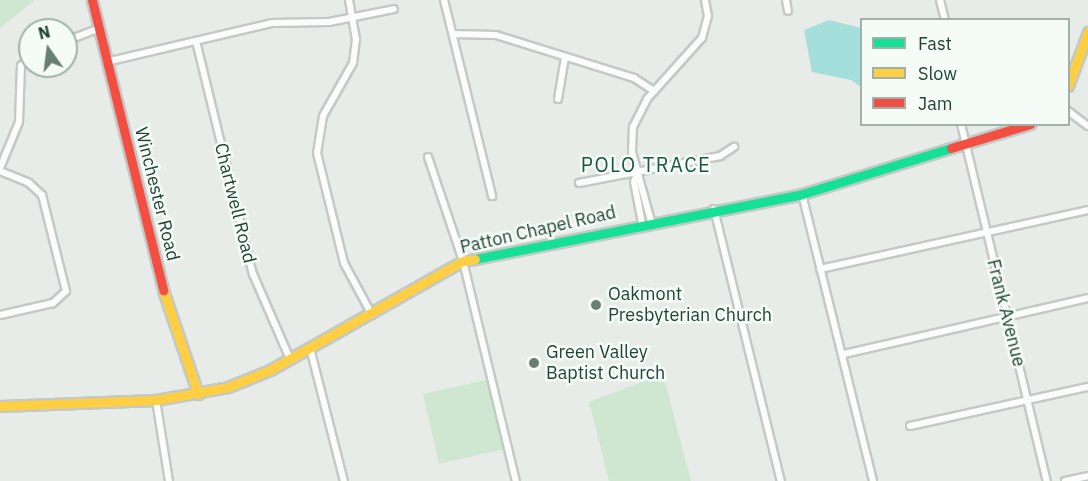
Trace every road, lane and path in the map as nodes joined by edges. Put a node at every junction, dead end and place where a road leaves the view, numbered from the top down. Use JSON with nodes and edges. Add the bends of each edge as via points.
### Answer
{"nodes":[{"id":1,"x":92,"y":0,"type":"edge"},
{"id":2,"x":350,"y":0,"type":"edge"},
{"id":3,"x":444,"y":0,"type":"edge"},
{"id":4,"x":705,"y":0,"type":"edge"},
{"id":5,"x":786,"y":0,"type":"edge"},
{"id":6,"x":940,"y":0,"type":"edge"},
{"id":7,"x":394,"y":9,"type":"dead end"},
{"id":8,"x":788,"y":11,"type":"dead end"},
{"id":9,"x":354,"y":17,"type":"junction"},
{"id":10,"x":944,"y":18,"type":"edge"},
{"id":11,"x":98,"y":29,"type":"junction"},
{"id":12,"x":1088,"y":32,"type":"edge"},
{"id":13,"x":453,"y":34,"type":"junction"},
{"id":14,"x":78,"y":36,"type":"edge"},
{"id":15,"x":196,"y":41,"type":"junction"},
{"id":16,"x":565,"y":57,"type":"junction"},
{"id":17,"x":106,"y":62,"type":"junction"},
{"id":18,"x":21,"y":78,"type":"edge"},
{"id":19,"x":1070,"y":81,"type":"edge"},
{"id":20,"x":654,"y":91,"type":"junction"},
{"id":21,"x":558,"y":99,"type":"dead end"},
{"id":22,"x":1070,"y":112,"type":"edge"},
{"id":23,"x":962,"y":126,"type":"edge"},
{"id":24,"x":1023,"y":126,"type":"edge"},
{"id":25,"x":1088,"y":126,"type":"edge"},
{"id":26,"x":966,"y":144,"type":"junction"},
{"id":27,"x":734,"y":147,"type":"dead end"},
{"id":28,"x":428,"y":157,"type":"dead end"},
{"id":29,"x":0,"y":170,"type":"edge"},
{"id":30,"x":637,"y":173,"type":"junction"},
{"id":31,"x":579,"y":183,"type":"dead end"},
{"id":32,"x":802,"y":194,"type":"junction"},
{"id":33,"x":492,"y":196,"type":"dead end"},
{"id":34,"x":714,"y":209,"type":"junction"},
{"id":35,"x":1088,"y":210,"type":"edge"},
{"id":36,"x":646,"y":222,"type":"junction"},
{"id":37,"x":986,"y":232,"type":"junction"},
{"id":38,"x":463,"y":261,"type":"junction"},
{"id":39,"x":820,"y":269,"type":"junction"},
{"id":40,"x":1088,"y":298,"type":"edge"},
{"id":41,"x":0,"y":315,"type":"edge"},
{"id":42,"x":372,"y":315,"type":"junction"},
{"id":43,"x":1007,"y":317,"type":"junction"},
{"id":44,"x":310,"y":348,"type":"junction"},
{"id":45,"x":844,"y":354,"type":"junction"},
{"id":46,"x":290,"y":359,"type":"junction"},
{"id":47,"x":1088,"y":387,"type":"edge"},
{"id":48,"x":198,"y":394,"type":"junction"},
{"id":49,"x":156,"y":400,"type":"junction"},
{"id":50,"x":1027,"y":400,"type":"junction"},
{"id":51,"x":0,"y":406,"type":"edge"},
{"id":52,"x":910,"y":426,"type":"dead end"},
{"id":53,"x":1088,"y":476,"type":"edge"},
{"id":54,"x":169,"y":481,"type":"edge"},
{"id":55,"x":344,"y":481,"type":"edge"},
{"id":56,"x":516,"y":481,"type":"edge"},
{"id":57,"x":781,"y":481,"type":"edge"},
{"id":58,"x":873,"y":481,"type":"edge"},
{"id":59,"x":1047,"y":481,"type":"edge"},
{"id":60,"x":1065,"y":481,"type":"edge"}],
"edges":[{"from":1,"to":11,"type":"street","name":"Winchester Road"},
{"from":2,"to":9,"type":"street"},
{"from":3,"to":13,"type":"street"},
{"from":4,"to":20,"type":"street","via":[[708,16],[702,38]]},
{"from":5,"to":8,"type":"street"},
{"from":6,"to":10,"type":"street"},
{"from":7,"to":9,"type":"street"},
{"from":9,"to":15,"type":"street","via":[[272,23]]},
{"from":9,"to":42,"type":"street","via":[[352,63],[323,116],[317,153],[344,263]]},
{"from":11,"to":14,"type":"street"},
{"from":11,"to":17,"type":"street","name":"Winchester Road"},
{"from":12,"to":19,"type":"street"},
{"from":13,"to":16,"type":"street","via":[[482,32]]},
{"from":13,"to":33,"type":"street"},
{"from":15,"to":17,"type":"street"},
{"from":15,"to":46,"type":"street","name":"Chartwell Road","via":[[253,274]]},
{"from":16,"to":20,"type":"street","via":[[634,78]]},
{"from":16,"to":21,"type":"street"},
{"from":17,"to":48,"type":"street","name":"Winchester Road","via":[[165,297]]},
{"from":18,"to":29,"type":"street","via":[[19,122]]},
{"from":20,"to":30,"type":"street","via":[[633,127]]},
{"from":22,"to":25,"type":"street"},
{"from":23,"to":26,"type":"street","name":"Frank Avenue"},
{"from":24,"to":26,"type":"street","name":"Patton Chapel Road"},
{"from":26,"to":32,"type":"street","name":"Patton Chapel Road"},
{"from":26,"to":37,"type":"street","name":"Frank Avenue"},
{"from":27,"to":30,"type":"street","via":[[720,156]]},
{"from":28,"to":38,"type":"street"},
{"from":29,"to":41,"type":"street","via":[[29,183],[42,195],[66,291],[53,303]]},
{"from":30,"to":31,"type":"street"},
{"from":30,"to":36,"type":"street","via":[[634,182]]},
{"from":32,"to":34,"type":"street","name":"Patton Chapel Road"},
{"from":32,"to":39,"type":"street"},
{"from":34,"to":36,"type":"street","name":"Patton Chapel Road"},
{"from":34,"to":57,"type":"street"},
{"from":35,"to":37,"type":"street"},
{"from":36,"to":38,"type":"street","name":"Patton Chapel Road"},
{"from":37,"to":39,"type":"street"},
{"from":37,"to":43,"type":"street","name":"Frank Avenue"},
{"from":38,"to":42,"type":"street","name":"Patton Chapel Road"},
{"from":38,"to":56,"type":"street"},
{"from":39,"to":45,"type":"street"},
{"from":40,"to":43,"type":"street"},
{"from":42,"to":44,"type":"street","name":"Patton Chapel Road"},
{"from":43,"to":45,"type":"street"},
{"from":43,"to":50,"type":"street","name":"Frank Avenue"},
{"from":44,"to":46,"type":"street","name":"Patton Chapel Road"},
{"from":44,"to":55,"type":"street"},
{"from":45,"to":58,"type":"street"},
{"from":46,"to":48,"type":"street","name":"Patton Chapel Road","via":[[228,387]]},
{"from":47,"to":50,"type":"street"},
{"from":48,"to":49,"type":"street","name":"Patton Chapel Road"},
{"from":49,"to":51,"type":"street","name":"Patton Chapel Road"},
{"from":49,"to":54,"type":"street"},
{"from":50,"to":52,"type":"street"},
{"from":50,"to":59,"type":"street","name":"Frank Avenue"},
{"from":53,"to":60,"type":"street"}]}
